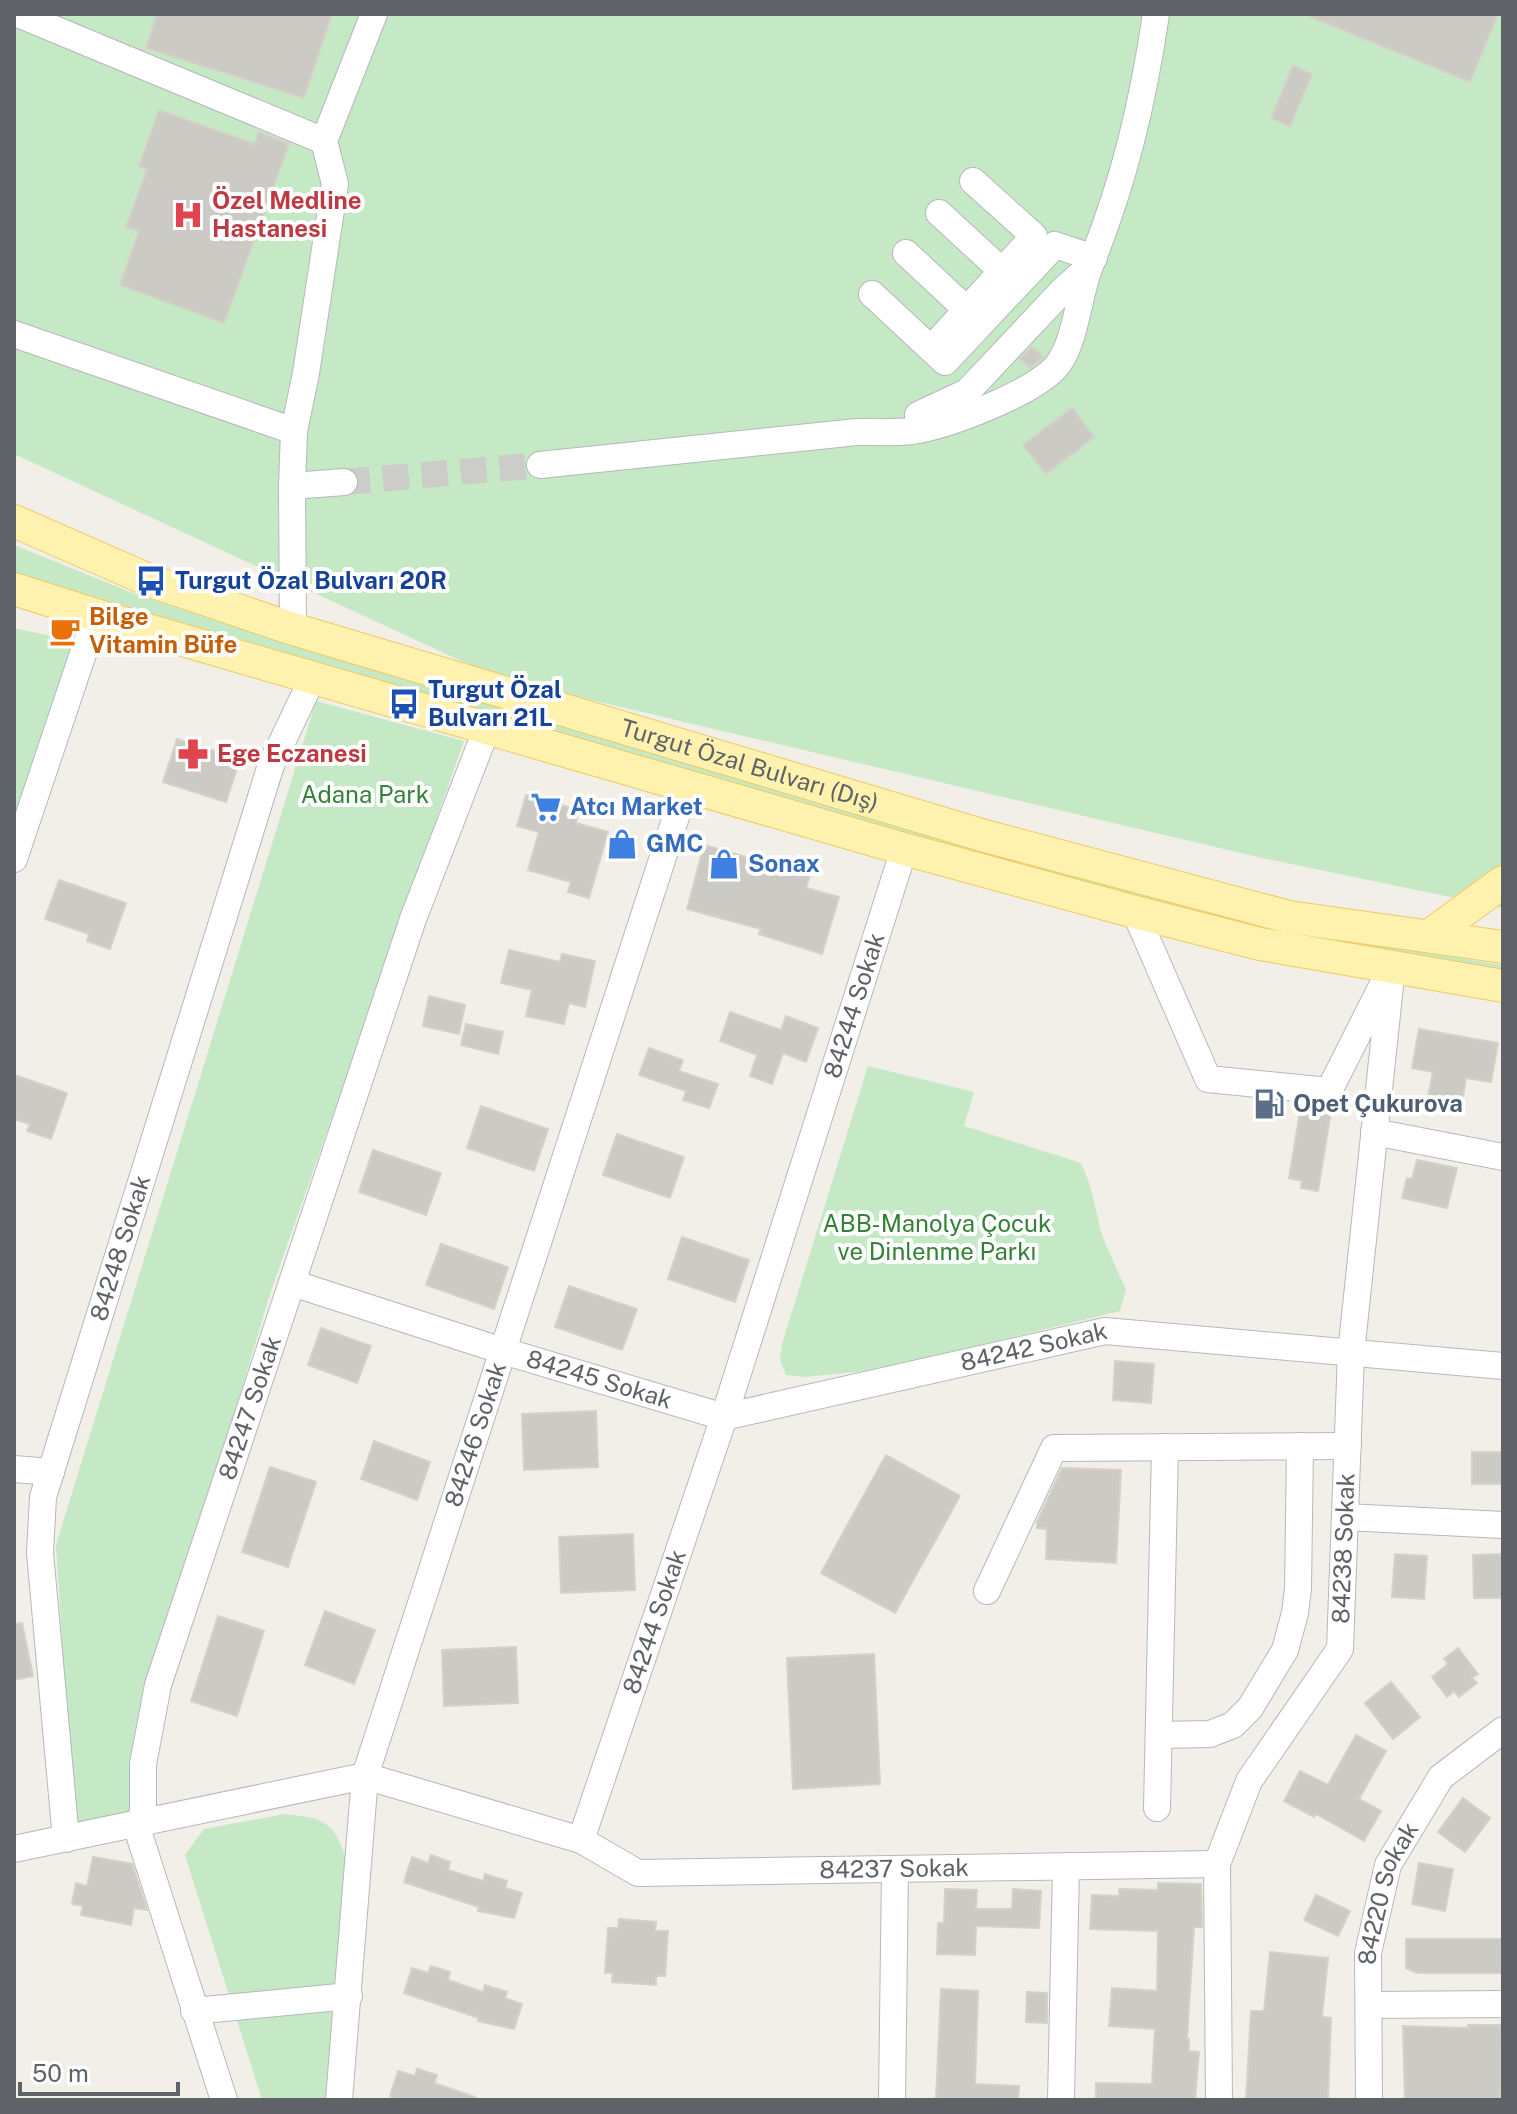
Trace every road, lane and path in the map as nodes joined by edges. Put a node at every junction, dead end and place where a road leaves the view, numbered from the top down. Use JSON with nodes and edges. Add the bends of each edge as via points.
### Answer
{"nodes":[{"id":1,"x":18,"y":14,"type":"edge"},
{"id":2,"x":374,"y":14,"type":"edge"},
{"id":3,"x":1156,"y":14,"type":"edge"},
{"id":4,"x":324,"y":141,"type":"junction"},
{"id":5,"x":973,"y":181,"type":"dead end"},
{"id":6,"x":939,"y":213,"type":"dead end"},
{"id":7,"x":906,"y":253,"type":"dead end"},
{"id":8,"x":1092,"y":262,"type":"junction"},
{"id":9,"x":1002,"y":271,"type":"junction"},
{"id":10,"x":872,"y":294,"type":"dead end"},
{"id":11,"x":967,"y":310,"type":"junction"},
{"id":12,"x":14,"y":334,"type":"edge"},
{"id":13,"x":931,"y":349,"type":"junction"},
{"id":14,"x":294,"y":431,"type":"junction"},
{"id":15,"x":857,"y":432,"type":"junction"},
{"id":16,"x":540,"y":465,"type":"tunnel mouth"},
{"id":17,"x":344,"y":482,"type":"tunnel mouth"},
{"id":18,"x":292,"y":486,"type":"junction"},
{"id":19,"x":14,"y":507,"type":"edge"},
{"id":20,"x":14,"y":521,"type":"edge"},
{"id":21,"x":44,"y":533,"type":"junction"},
{"id":22,"x":14,"y":589,"type":"edge"},
{"id":23,"x":14,"y":614,"type":"edge"},
{"id":24,"x":96,"y":615,"type":"junction"},
{"id":25,"x":293,"y":629,"type":"junction"},
{"id":26,"x":313,"y":677,"type":"junction"},
{"id":27,"x":487,"y":728,"type":"junction"},
{"id":28,"x":686,"y":786,"type":"junction"},
{"id":29,"x":904,"y":849,"type":"junction"},
{"id":30,"x":14,"y":859,"type":"edge"},
{"id":31,"x":1503,"y":882,"type":"edge"},
{"id":32,"x":1135,"y":912,"type":"junction"},
{"id":33,"x":1429,"y":936,"type":"junction"},
{"id":34,"x":1503,"y":947,"type":"edge"},
{"id":35,"x":1392,"y":967,"type":"junction"},
{"id":36,"x":1503,"y":986,"type":"edge"},
{"id":37,"x":1374,"y":1132,"type":"junction"},
{"id":38,"x":1503,"y":1157,"type":"edge"},
{"id":39,"x":292,"y":1283,"type":"junction"},
{"id":40,"x":500,"y":1350,"type":"junction"},
{"id":41,"x":1351,"y":1353,"type":"junction"},
{"id":42,"x":1503,"y":1366,"type":"edge"},
{"id":43,"x":724,"y":1417,"type":"junction"},
{"id":44,"x":1300,"y":1446,"type":"junction"},
{"id":45,"x":1348,"y":1446,"type":"junction"},
{"id":46,"x":1165,"y":1447,"type":"junction"},
{"id":47,"x":14,"y":1469,"type":"edge"},
{"id":48,"x":51,"y":1472,"type":"junction"},
{"id":49,"x":1345,"y":1517,"type":"junction"},
{"id":50,"x":1503,"y":1525,"type":"edge"},
{"id":51,"x":987,"y":1591,"type":"dead end"},
{"id":52,"x":1503,"y":1730,"type":"edge"},
{"id":53,"x":1159,"y":1735,"type":"junction"},
{"id":54,"x":365,"y":1776,"type":"junction"},
{"id":55,"x":1157,"y":1808,"type":"dead end"},
{"id":56,"x":142,"y":1820,"type":"junction"},
{"id":57,"x":66,"y":1839,"type":"junction"},
{"id":58,"x":581,"y":1840,"type":"junction"},
{"id":59,"x":14,"y":1849,"type":"edge"},
{"id":60,"x":1217,"y":1864,"type":"junction"},
{"id":61,"x":1066,"y":1866,"type":"junction"},
{"id":62,"x":895,"y":1869,"type":"junction"},
{"id":63,"x":349,"y":1996,"type":"junction"},
{"id":64,"x":1503,"y":2004,"type":"edge"},
{"id":65,"x":1369,"y":2005,"type":"junction"},
{"id":66,"x":194,"y":2011,"type":"junction"},
{"id":67,"x":224,"y":2100,"type":"edge"},
{"id":68,"x":339,"y":2100,"type":"edge"},
{"id":69,"x":892,"y":2100,"type":"edge"},
{"id":70,"x":1061,"y":2100,"type":"edge"},
{"id":71,"x":1219,"y":2100,"type":"edge"},
{"id":72,"x":1369,"y":2100,"type":"edge"}],
"edges":[{"from":1,"to":4,"type":"street"},
{"from":2,"to":4,"type":"street"},
{"from":3,"to":8,"type":"street","via":[[1139,117]]},
{"from":4,"to":14,"type":"street","via":[[335,184]]},
{"from":5,"to":9,"type":"street","via":[[1034,236]]},
{"from":6,"to":9,"type":"street"},
{"from":7,"to":11,"type":"street"},
{"from":8,"to":13,"type":"street","via":[[1055,245],[945,362]]},
{"from":8,"to":15,"type":"street","via":[[967,392],[919,415]]},
{"from":8,"to":15,"type":"street","via":[[1065,353],[1039,381],[1000,402],[930,427]]},
{"from":9,"to":11,"type":"street"},
{"from":10,"to":13,"type":"street"},
{"from":11,"to":13,"type":"street"},
{"from":12,"to":14,"type":"street"},
{"from":14,"to":18,"type":"street"},
{"from":15,"to":16,"type":"street"},
{"from":17,"to":18,"type":"street"},
{"from":18,"to":25,"type":"street"},
{"from":19,"to":21,"type":"street"},
{"from":20,"to":21,"type":"main road","name":"Turgut Özal Bulvarı (Dış)"},
{"from":21,"to":25,"type":"main road","name":"Turgut Özal Bulvarı (Dış)","via":[[151,581]]},
{"from":22,"to":24,"type":"main road","name":"Turgut Özal Bulvarı (Dış)"},
{"from":23,"to":24,"type":"main road"},
{"from":24,"to":26,"type":"main road","name":"Turgut Özal Bulvarı (Dış)"},
{"from":24,"to":30,"type":"street"},
{"from":25,"to":33,"type":"main road","name":"Turgut Özal Bulvarı (Dış)","via":[[1120,873],[1289,917]]},
{"from":26,"to":27,"type":"main road","name":"Turgut Özal Bulvarı (Dış)"},
{"from":26,"to":48,"type":"street","name":"84248 Sokak","via":[[271,765]]},
{"from":27,"to":28,"type":"main road","name":"Turgut Özal Bulvarı (Dış)"},
{"from":27,"to":39,"type":"street","name":"84247 Sokak","via":[[413,919]]},
{"from":28,"to":29,"type":"main road","name":"Turgut Özal Bulvarı (Dış)"},
{"from":28,"to":40,"type":"street","name":"84246 Sokak"},
{"from":29,"to":32,"type":"main road","name":"Turgut Özal Bulvarı (Dış)"},
{"from":29,"to":43,"type":"street","name":"84244 Sokak"},
{"from":31,"to":33,"type":"main road"},
{"from":32,"to":35,"type":"main road","name":"Turgut Özal Bulvarı (Dış)","via":[[1260,944]]},
{"from":32,"to":35,"type":"street","via":[[1208,1079],[1329,1091]]},
{"from":33,"to":34,"type":"main road","name":"Turgut Özal Bulvarı (Dış)"},
{"from":35,"to":36,"type":"main road","name":"Turgut Özal Bulvarı (Dış)"},
{"from":35,"to":37,"type":"street","name":"84238 Sokak"},
{"from":37,"to":38,"type":"street"},
{"from":37,"to":41,"type":"street","name":"84238 Sokak"},
{"from":39,"to":40,"type":"street","name":"84245 Sokak"},
{"from":39,"to":56,"type":"street","name":"84247 Sokak","via":[[158,1685],[143,1764]]},
{"from":40,"to":43,"type":"street","name":"84245 Sokak"},
{"from":40,"to":54,"type":"street","name":"84246 Sokak"},
{"from":41,"to":42,"type":"street","name":"84242 Sokak"},
{"from":41,"to":43,"type":"street","name":"84242 Sokak","via":[[1105,1331]]},
{"from":41,"to":45,"type":"street","name":"84238 Sokak"},
{"from":43,"to":58,"type":"street","name":"84244 Sokak"},
{"from":44,"to":45,"type":"street"},
{"from":44,"to":46,"type":"street"},
{"from":44,"to":53,"type":"street","via":[[1298,1589],[1285,1650],[1250,1708],[1233,1725],[1210,1734]]},
{"from":45,"to":49,"type":"street","name":"84238 Sokak"},
{"from":46,"to":51,"type":"street","via":[[1054,1448]]},
{"from":46,"to":53,"type":"street"},
{"from":47,"to":48,"type":"street"},
{"from":48,"to":57,"type":"street","name":"84248 Sokak","via":[[43,1497],[40,1553]]},
{"from":49,"to":50,"type":"street"},
{"from":49,"to":60,"type":"street","name":"84238 Sokak","via":[[1340,1649],[1249,1781]]},
{"from":52,"to":65,"type":"street","name":"84220 Sokak","via":[[1441,1777],[1388,1865],[1368,1953]]},
{"from":53,"to":55,"type":"street"},
{"from":54,"to":56,"type":"street"},
{"from":54,"to":58,"type":"street"},
{"from":54,"to":63,"type":"street","name":"84246 Sokak"},
{"from":56,"to":57,"type":"street"},
{"from":56,"to":66,"type":"street","name":"84247 Sokak","via":[[139,1834]]},
{"from":57,"to":59,"type":"street"},
{"from":58,"to":62,"type":"street","name":"84237 Sokak","via":[[638,1873]]},
{"from":60,"to":61,"type":"street","name":"84237 Sokak"},
{"from":60,"to":71,"type":"street","name":"84238 Sokak"},
{"from":61,"to":62,"type":"street","name":"84237 Sokak"},
{"from":61,"to":70,"type":"street"},
{"from":62,"to":69,"type":"street"},
{"from":63,"to":66,"type":"street"},
{"from":63,"to":68,"type":"street","name":"84246 Sokak"},
{"from":64,"to":65,"type":"street"},
{"from":65,"to":72,"type":"street","name":"84220 Sokak"},
{"from":66,"to":67,"type":"street","name":"84247 Sokak"}]}
